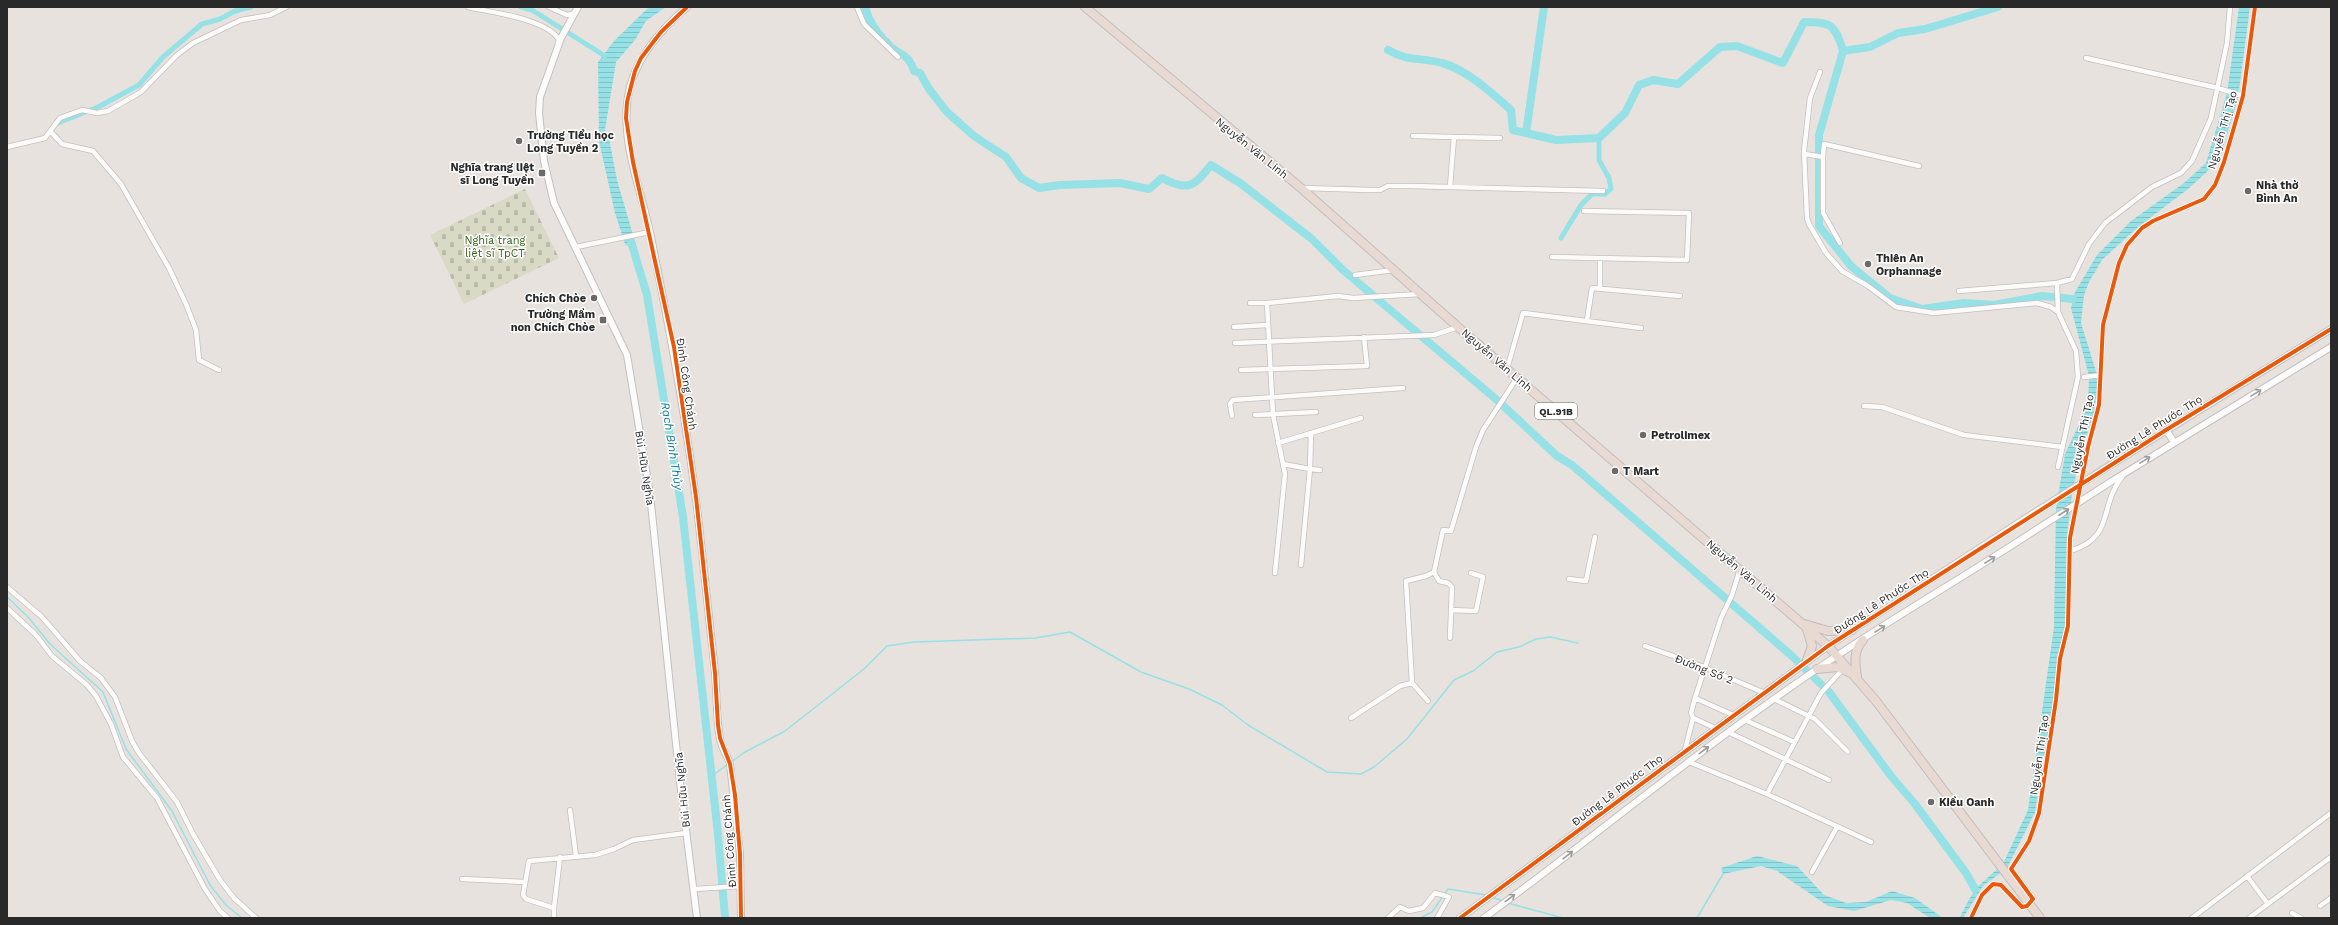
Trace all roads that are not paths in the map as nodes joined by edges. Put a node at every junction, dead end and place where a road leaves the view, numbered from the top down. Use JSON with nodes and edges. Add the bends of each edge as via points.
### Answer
{"nodes":[{"id":1,"x":286,"y":7,"type":"edge"},
{"id":2,"x":468,"y":7,"type":"edge"},
{"id":3,"x":549,"y":7,"type":"edge"},
{"id":4,"x":578,"y":7,"type":"edge"},
{"id":5,"x":687,"y":7,"type":"edge"},
{"id":6,"x":857,"y":7,"type":"edge"},
{"id":7,"x":1085,"y":7,"type":"edge"},
{"id":8,"x":2230,"y":7,"type":"edge"},
{"id":9,"x":2255,"y":7,"type":"edge"},
{"id":10,"x":571,"y":17,"type":"junction"},
{"id":11,"x":558,"y":46,"type":"junction"},
{"id":12,"x":898,"y":57,"type":"dead end"},
{"id":13,"x":2086,"y":58,"type":"dead end"},
{"id":14,"x":1820,"y":72,"type":"dead end"},
{"id":15,"x":2220,"y":89,"type":"junction"},
{"id":16,"x":2241,"y":96,"type":"junction"},
{"id":17,"x":51,"y":132,"type":"junction"},
{"id":18,"x":1413,"y":136,"type":"dead end"},
{"id":19,"x":1454,"y":137,"type":"junction"},
{"id":20,"x":1500,"y":138,"type":"dead end"},
{"id":21,"x":1824,"y":138,"type":"dead end"},
{"id":22,"x":1824,"y":144,"type":"junction"},
{"id":23,"x":7,"y":147,"type":"edge"},
{"id":24,"x":1806,"y":155,"type":"junction"},
{"id":25,"x":1822,"y":157,"type":"junction"},
{"id":26,"x":1919,"y":166,"type":"dead end"},
{"id":27,"x":1450,"y":187,"type":"junction"},
{"id":28,"x":1301,"y":188,"type":"junction"},
{"id":29,"x":1603,"y":191,"type":"dead end"},
{"id":30,"x":1584,"y":211,"type":"dead end"},
{"id":31,"x":650,"y":232,"type":"junction"},
{"id":32,"x":1840,"y":243,"type":"dead end"},
{"id":33,"x":576,"y":246,"type":"junction"},
{"id":34,"x":1552,"y":257,"type":"dead end"},
{"id":35,"x":1600,"y":259,"type":"junction"},
{"id":36,"x":1394,"y":270,"type":"junction"},
{"id":37,"x":1355,"y":275,"type":"dead end"},
{"id":38,"x":2057,"y":285,"type":"junction"},
{"id":39,"x":1600,"y":288,"type":"junction"},
{"id":40,"x":1959,"y":291,"type":"dead end"},
{"id":41,"x":1421,"y":294,"type":"junction"},
{"id":42,"x":1680,"y":296,"type":"dead end"},
{"id":43,"x":1250,"y":303,"type":"dead end"},
{"id":44,"x":1267,"y":303,"type":"junction"},
{"id":45,"x":2058,"y":310,"type":"junction"},
{"id":46,"x":1587,"y":320,"type":"junction"},
{"id":47,"x":1267,"y":325,"type":"junction"},
{"id":48,"x":1234,"y":327,"type":"dead end"},
{"id":49,"x":1458,"y":327,"type":"junction"},
{"id":50,"x":1641,"y":328,"type":"dead end"},
{"id":51,"x":2331,"y":329,"type":"edge"},
{"id":52,"x":1364,"y":337,"type":"junction"},
{"id":53,"x":1268,"y":341,"type":"junction"},
{"id":54,"x":1235,"y":343,"type":"dead end"},
{"id":55,"x":2331,"y":347,"type":"edge"},
{"id":56,"x":1507,"y":369,"type":"junction"},
{"id":57,"x":219,"y":370,"type":"dead end"},
{"id":58,"x":1241,"y":370,"type":"dead end"},
{"id":59,"x":1270,"y":370,"type":"junction"},
{"id":60,"x":2100,"y":376,"type":"junction"},
{"id":61,"x":2084,"y":377,"type":"dead end"},
{"id":62,"x":1517,"y":378,"type":"junction"},
{"id":63,"x":1403,"y":388,"type":"dead end"},
{"id":64,"x":1272,"y":397,"type":"junction"},
{"id":65,"x":1864,"y":406,"type":"dead end"},
{"id":66,"x":1316,"y":412,"type":"dead end"},
{"id":67,"x":1255,"y":415,"type":"dead end"},
{"id":68,"x":1273,"y":415,"type":"junction"},
{"id":69,"x":1232,"y":416,"type":"dead end"},
{"id":70,"x":1361,"y":418,"type":"dead end"},
{"id":71,"x":2166,"y":430,"type":"junction"},
{"id":72,"x":1311,"y":433,"type":"junction"},
{"id":73,"x":2174,"y":442,"type":"junction"},
{"id":74,"x":1278,"y":443,"type":"junction"},
{"id":75,"x":2062,"y":446,"type":"junction"},
{"id":76,"x":1283,"y":464,"type":"junction"},
{"id":77,"x":2058,"y":467,"type":"dead end"},
{"id":78,"x":1310,"y":469,"type":"junction"},
{"id":79,"x":1320,"y":470,"type":"dead end"},
{"id":80,"x":2126,"y":472,"type":"junction"},
{"id":81,"x":1595,"y":537,"type":"dead end"},
{"id":82,"x":2070,"y":551,"type":"junction"},
{"id":83,"x":1301,"y":565,"type":"dead end"},
{"id":84,"x":1740,"y":569,"type":"junction"},
{"id":85,"x":1434,"y":572,"type":"junction"},
{"id":86,"x":1275,"y":573,"type":"dead end"},
{"id":87,"x":1471,"y":573,"type":"dead end"},
{"id":88,"x":1569,"y":579,"type":"dead end"},
{"id":89,"x":7,"y":587,"type":"edge"},
{"id":90,"x":7,"y":608,"type":"edge"},
{"id":91,"x":1451,"y":610,"type":"junction"},
{"id":92,"x":1803,"y":624,"type":"junction"},
{"id":93,"x":1852,"y":630,"type":"junction"},
{"id":94,"x":1450,"y":638,"type":"dead end"},
{"id":95,"x":1863,"y":640,"type":"junction"},
{"id":96,"x":1645,"y":646,"type":"dead end"},
{"id":97,"x":1828,"y":646,"type":"junction"},
{"id":98,"x":1838,"y":655,"type":"junction"},
{"id":99,"x":1807,"y":660,"type":"junction"},
{"id":100,"x":1845,"y":667,"type":"junction"},
{"id":101,"x":1704,"y":668,"type":"junction"},
{"id":102,"x":1817,"y":670,"type":"junction"},
{"id":103,"x":1857,"y":676,"type":"junction"},
{"id":104,"x":1412,"y":683,"type":"junction"},
{"id":105,"x":1762,"y":692,"type":"junction"},
{"id":106,"x":1696,"y":698,"type":"junction"},
{"id":107,"x":1774,"y":699,"type":"junction"},
{"id":108,"x":1428,"y":700,"type":"dead end"},
{"id":109,"x":1732,"y":715,"type":"junction"},
{"id":110,"x":1809,"y":716,"type":"junction"},
{"id":111,"x":1351,"y":718,"type":"dead end"},
{"id":112,"x":1693,"y":718,"type":"junction"},
{"id":113,"x":1745,"y":720,"type":"junction"},
{"id":114,"x":1715,"y":728,"type":"junction"},
{"id":115,"x":1728,"y":732,"type":"junction"},
{"id":116,"x":1794,"y":742,"type":"junction"},
{"id":117,"x":1685,"y":750,"type":"junction"},
{"id":118,"x":1848,"y":752,"type":"dead end"},
{"id":119,"x":1785,"y":759,"type":"junction"},
{"id":120,"x":1689,"y":762,"type":"junction"},
{"id":121,"x":1662,"y":768,"type":"junction"},
{"id":122,"x":1668,"y":777,"type":"junction"},
{"id":123,"x":1829,"y":780,"type":"dead end"},
{"id":124,"x":1767,"y":794,"type":"junction"},
{"id":125,"x":570,"y":810,"type":"dead end"},
{"id":126,"x":2331,"y":812,"type":"edge"},
{"id":127,"x":1838,"y":827,"type":"junction"},
{"id":128,"x":686,"y":833,"type":"junction"},
{"id":129,"x":1871,"y":842,"type":"dead end"},
{"id":130,"x":576,"y":856,"type":"junction"},
{"id":131,"x":560,"y":857,"type":"junction"},
{"id":132,"x":2331,"y":857,"type":"edge"},
{"id":133,"x":1812,"y":872,"type":"dead end"},
{"id":134,"x":2247,"y":876,"type":"junction"},
{"id":135,"x":462,"y":879,"type":"dead end"},
{"id":136,"x":525,"y":882,"type":"junction"},
{"id":137,"x":741,"y":886,"type":"junction"},
{"id":138,"x":695,"y":889,"type":"junction"},
{"id":139,"x":2331,"y":898,"type":"edge"},
{"id":140,"x":2268,"y":904,"type":"junction"},
{"id":141,"x":2030,"y":905,"type":"junction"},
{"id":142,"x":2320,"y":906,"type":"dead end"},
{"id":143,"x":554,"y":908,"type":"junction"},
{"id":144,"x":2292,"y":913,"type":"dead end"},
{"id":145,"x":228,"y":918,"type":"edge"},
{"id":146,"x":256,"y":918,"type":"edge"},
{"id":147,"x":554,"y":918,"type":"edge"},
{"id":148,"x":697,"y":918,"type":"edge"},
{"id":149,"x":742,"y":918,"type":"edge"},
{"id":150,"x":1388,"y":918,"type":"edge"},
{"id":151,"x":1438,"y":918,"type":"edge"},
{"id":152,"x":1460,"y":918,"type":"edge"},
{"id":153,"x":1484,"y":918,"type":"edge"},
{"id":154,"x":1971,"y":918,"type":"edge"},
{"id":155,"x":2040,"y":918,"type":"edge"},
{"id":156,"x":2192,"y":918,"type":"edge"},
{"id":157,"x":2249,"y":918,"type":"edge"},
{"id":158,"x":2301,"y":918,"type":"edge"}],
"edges":[{"from":1,"to":17,"type":"street","via":[[274,14],[245,18],[217,31],[184,49],[147,88],[124,103],[97,113],[78,110],[60,118]]},
{"from":2,"to":11,"type":"street","via":[[540,25],[558,37]]},
{"from":3,"to":10,"type":"street"},
{"from":4,"to":10,"type":"street"},
{"from":5,"to":31,"type":"street","name":"Đinh Công Chánh","via":[[661,32],[641,58],[627,102],[627,131]]},
{"from":6,"to":12,"type":"street","via":[[864,24]]},
{"from":7,"to":28,"type":"highway","name":"Nguyễn Văn Linh","number":"QL.91B"},
{"from":8,"to":15,"type":"street"},
{"from":9,"to":16,"type":"street","name":"Nguyễn Thị Tạo"},
{"from":10,"to":11,"type":"street","name":"Bùi Hữu Nghĩa"},
{"from":11,"to":33,"type":"street","name":"Bùi Hữu Nghĩa","via":[[540,97],[539,113],[554,203]]},
{"from":13,"to":15,"type":"street"},
{"from":14,"to":24,"type":"street","via":[[1810,98]]},
{"from":15,"to":16,"type":"street"},
{"from":15,"to":38,"type":"street","via":[[2206,131],[2192,161],[2181,173],[2152,187],[2120,210],[2092,240],[2072,279]]},
{"from":16,"to":60,"type":"street","name":"Nguyễn Thị Tạo","via":[[2224,162],[2204,199],[2142,228],[2124,250],[2103,324]]},
{"from":17,"to":23,"type":"street","via":[[45,138]]},
{"from":17,"to":57,"type":"street","via":[[62,144],[93,152],[121,184],[169,268],[186,304],[196,330],[199,360]]},
{"from":18,"to":19,"type":"street"},
{"from":19,"to":20,"type":"street"},
{"from":19,"to":27,"type":"street"},
{"from":21,"to":22,"type":"street"},
{"from":22,"to":25,"type":"street"},
{"from":22,"to":26,"type":"street"},
{"from":24,"to":25,"type":"street"},
{"from":24,"to":45,"type":"street","via":[[1806,218],[1809,224],[1839,269],[1868,286],[1892,305],[1928,313],[2037,304]]},
{"from":25,"to":32,"type":"street","via":[[1823,213]]},
{"from":27,"to":28,"type":"street","via":[[1388,186],[1380,190]]},
{"from":27,"to":29,"type":"street"},
{"from":28,"to":36,"type":"highway","name":"Nguyễn Văn Linh","number":"QL.91B"},
{"from":30,"to":35,"type":"street","via":[[1689,213],[1687,260]]},
{"from":31,"to":33,"type":"street"},
{"from":31,"to":137,"type":"street","name":"Đinh Công Chánh","via":[[674,347],[698,513],[718,725],[720,738],[730,762],[737,814]]},
{"from":33,"to":128,"type":"street","name":"Bùi Hữu Nghĩa","via":[[627,355],[650,494]]},
{"from":34,"to":35,"type":"street"},
{"from":35,"to":39,"type":"street"},
{"from":36,"to":37,"type":"street"},
{"from":36,"to":41,"type":"highway","name":"Nguyễn Văn Linh","number":"QL.91B"},
{"from":38,"to":40,"type":"street"},
{"from":38,"to":45,"type":"street"},
{"from":39,"to":42,"type":"street"},
{"from":39,"to":46,"type":"street","via":[[1592,288]]},
{"from":41,"to":44,"type":"street","via":[[1353,298],[1338,296]]},
{"from":41,"to":49,"type":"highway","name":"Nguyễn Văn Linh","number":"QL.91B"},
{"from":43,"to":44,"type":"street"},
{"from":44,"to":47,"type":"street"},
{"from":45,"to":75,"type":"street","via":[[2076,351],[2078,377]]},
{"from":46,"to":50,"type":"street"},
{"from":46,"to":56,"type":"street","via":[[1522,314]]},
{"from":47,"to":48,"type":"street"},
{"from":47,"to":53,"type":"street"},
{"from":49,"to":52,"type":"street","via":[[1434,335]]},
{"from":49,"to":56,"type":"highway","name":"Nguyễn Văn Linh","number":"QL.91B"},
{"from":51,"to":71,"type":"street","name":"Đường Lê Phước Thọ"},
{"from":52,"to":53,"type":"street"},
{"from":52,"to":59,"type":"street","via":[[1367,366]]},
{"from":53,"to":54,"type":"street"},
{"from":53,"to":59,"type":"street"},
{"from":73,"to":55,"type":"street","name":"Đường Lê Phước Thọ","one_way":true},
{"from":56,"to":62,"type":"highway","name":"Nguyễn Văn Linh","number":"QL.91B"},
{"from":58,"to":59,"type":"street"},
{"from":59,"to":64,"type":"street"},
{"from":60,"to":61,"type":"street"},
{"from":60,"to":82,"type":"street","name":"Nguyễn Thị Tạo","via":[[2099,406],[2088,447],[2070,538]]},
{"from":62,"to":84,"type":"highway","name":"Nguyễn Văn Linh","number":"QL.91B"},
{"from":62,"to":85,"type":"street","via":[[1483,430],[1451,531],[1443,530]]},
{"from":63,"to":64,"type":"street"},
{"from":64,"to":68,"type":"street"},
{"from":64,"to":69,"type":"street","via":[[1231,401]]},
{"from":65,"to":75,"type":"street","via":[[1882,408],[1964,435]]},
{"from":66,"to":68,"type":"street"},
{"from":67,"to":68,"type":"street"},
{"from":68,"to":74,"type":"street"},
{"from":70,"to":72,"type":"street"},
{"from":71,"to":73,"type":"street"},
{"from":71,"to":93,"type":"street","name":"Đường Lê Phước Thọ","bridge":true},
{"from":72,"to":74,"type":"street"},
{"from":72,"to":78,"type":"street"},
{"from":80,"to":73,"type":"street","name":"Đường Lê Phước Thọ","one_way":true},
{"from":74,"to":76,"type":"street"},
{"from":75,"to":77,"type":"street"},
{"from":76,"to":78,"type":"street"},
{"from":76,"to":86,"type":"street","via":[[1285,479]]},
{"from":78,"to":79,"type":"street"},
{"from":78,"to":83,"type":"street"},
{"from":80,"to":82,"type":"street","via":[[2115,488],[2098,535],[2084,546]]},
{"from":95,"to":80,"type":"street","name":"Đường Lê Phước Thọ","one_way":true,"bridge":true},
{"from":81,"to":88,"type":"street","via":[[1586,582]]},
{"from":82,"to":141,"type":"street","name":"Nguyễn Thị Tạo","via":[[2068,626],[2060,659],[2039,812],[2029,840],[2011,869],[2033,899]]},
{"from":84,"to":92,"type":"highway","name":"Nguyễn Văn Linh","number":"QL.91B"},
{"from":84,"to":101,"type":"street"},
{"from":85,"to":91,"type":"street","via":[[1439,580],[1452,587]]},
{"from":85,"to":104,"type":"street","via":[[1406,580],[1405,584]]},
{"from":87,"to":91,"type":"street","via":[[1483,577],[1476,611]]},
{"from":89,"to":146,"type":"street","via":[[42,617],[80,661],[101,678],[122,711],[139,753],[177,802],[226,888]]},
{"from":90,"to":145,"type":"street","via":[[36,635],[52,656],[87,685],[96,696],[111,724],[123,757],[157,798],[205,889]]},
{"from":91,"to":94,"type":"street"},
{"from":92,"to":93,"type":"highway","via":[[1828,631]]},
{"from":92,"to":97,"type":"highway","name":"Nguyễn Văn Linh","number":"QL.91B"},
{"from":92,"to":99,"type":"highway","via":[[1812,641]]},
{"from":93,"to":97,"type":"street","name":"Đường Lê Phước Thọ"},
{"from":95,"to":98,"type":"street","name":"Đường Lê Phước Thọ"},
{"from":95,"to":103,"type":"highway","via":[[1856,652]]},
{"from":96,"to":101,"type":"street","name":"Đường Số 2"},
{"from":97,"to":98,"type":"highway","name":"Nguyễn Văn Linh","number":"QL.91B"},
{"from":97,"to":99,"type":"street","name":"Đường Lê Phước Thọ"},
{"from":98,"to":100,"type":"highway","name":"Nguyễn Văn Linh","number":"QL.91B"},
{"from":98,"to":102,"type":"street","name":"Đường Lê Phước Thọ"},
{"from":99,"to":105,"type":"street","name":"Đường Lê Phước Thọ"},
{"from":100,"to":102,"type":"highway"},
{"from":100,"to":103,"type":"highway","name":"Nguyễn Văn Linh","number":"QL.91B"},
{"from":100,"to":110,"type":"street","via":[[1821,693]]},
{"from":101,"to":105,"type":"street","name":"Đường Số 2"},
{"from":101,"to":106,"type":"street"},
{"from":102,"to":107,"type":"street","name":"Đường Lê Phước Thọ"},
{"from":103,"to":141,"type":"highway","name":"Nguyễn Văn Linh","number":"QL.91B"},
{"from":104,"to":108,"type":"street"},
{"from":104,"to":111,"type":"street","via":[[1400,686]]},
{"from":105,"to":109,"type":"street","name":"Đường Lê Phước Thọ"},
{"from":106,"to":109,"type":"street"},
{"from":106,"to":112,"type":"street","via":[[1691,713]]},
{"from":107,"to":110,"type":"street"},
{"from":107,"to":113,"type":"street","name":"Đường Lê Phước Thọ"},
{"from":109,"to":114,"type":"street","name":"Đường Lê Phước Thọ"},
{"from":110,"to":116,"type":"street"},
{"from":110,"to":118,"type":"street"},
{"from":112,"to":114,"type":"street"},
{"from":112,"to":117,"type":"street"},
{"from":113,"to":115,"type":"street","name":"Đường Lê Phước Thọ"},
{"from":113,"to":116,"type":"street"},
{"from":114,"to":117,"type":"street","name":"Đường Lê Phước Thọ"},
{"from":115,"to":119,"type":"street"},
{"from":120,"to":115,"type":"street","name":"Đường Lê Phước Thọ","one_way":true},
{"from":116,"to":119,"type":"street"},
{"from":117,"to":121,"type":"street","name":"Đường Lê Phước Thọ"},
{"from":119,"to":123,"type":"street"},
{"from":119,"to":124,"type":"street"},
{"from":120,"to":122,"type":"street","name":"Đường Lê Phước Thọ"},
{"from":120,"to":124,"type":"street"},
{"from":121,"to":122,"type":"street"},
{"from":121,"to":152,"type":"street","name":"Đường Lê Phước Thọ"},
{"from":153,"to":122,"type":"street","name":"Đường Lê Phước Thọ","one_way":true},
{"from":124,"to":127,"type":"street"},
{"from":125,"to":130,"type":"street"},
{"from":126,"to":134,"type":"street"},
{"from":127,"to":129,"type":"street"},
{"from":127,"to":133,"type":"street"},
{"from":128,"to":130,"type":"street","via":[[633,840],[595,855]]},
{"from":128,"to":138,"type":"street","name":"Bùi Hữu Nghĩa"},
{"from":130,"to":131,"type":"street"},
{"from":131,"to":136,"type":"street","via":[[529,861]]},
{"from":131,"to":143,"type":"street"},
{"from":132,"to":140,"type":"street"},
{"from":134,"to":140,"type":"street"},
{"from":134,"to":156,"type":"street"},
{"from":135,"to":136,"type":"street"},
{"from":136,"to":143,"type":"street","via":[[523,895],[526,898]]},
{"from":137,"to":138,"type":"street"},
{"from":137,"to":149,"type":"street","name":"Đinh Công Chánh"},
{"from":138,"to":148,"type":"street","name":"Bùi Hữu Nghĩa"},
{"from":139,"to":142,"type":"street"},
{"from":140,"to":157,"type":"street"},
{"from":141,"to":154,"type":"street","via":[[2022,906],[2001,885],[1992,884],[1982,895]]},
{"from":141,"to":155,"type":"highway","name":"Nguyễn Văn Linh","number":"QL.91B"},
{"from":143,"to":147,"type":"street"},
{"from":144,"to":158,"type":"street"},
{"from":150,"to":151,"type":"street","via":[[1400,907],[1409,911],[1423,908],[1433,894],[1437,894],[1449,897]]}]}
